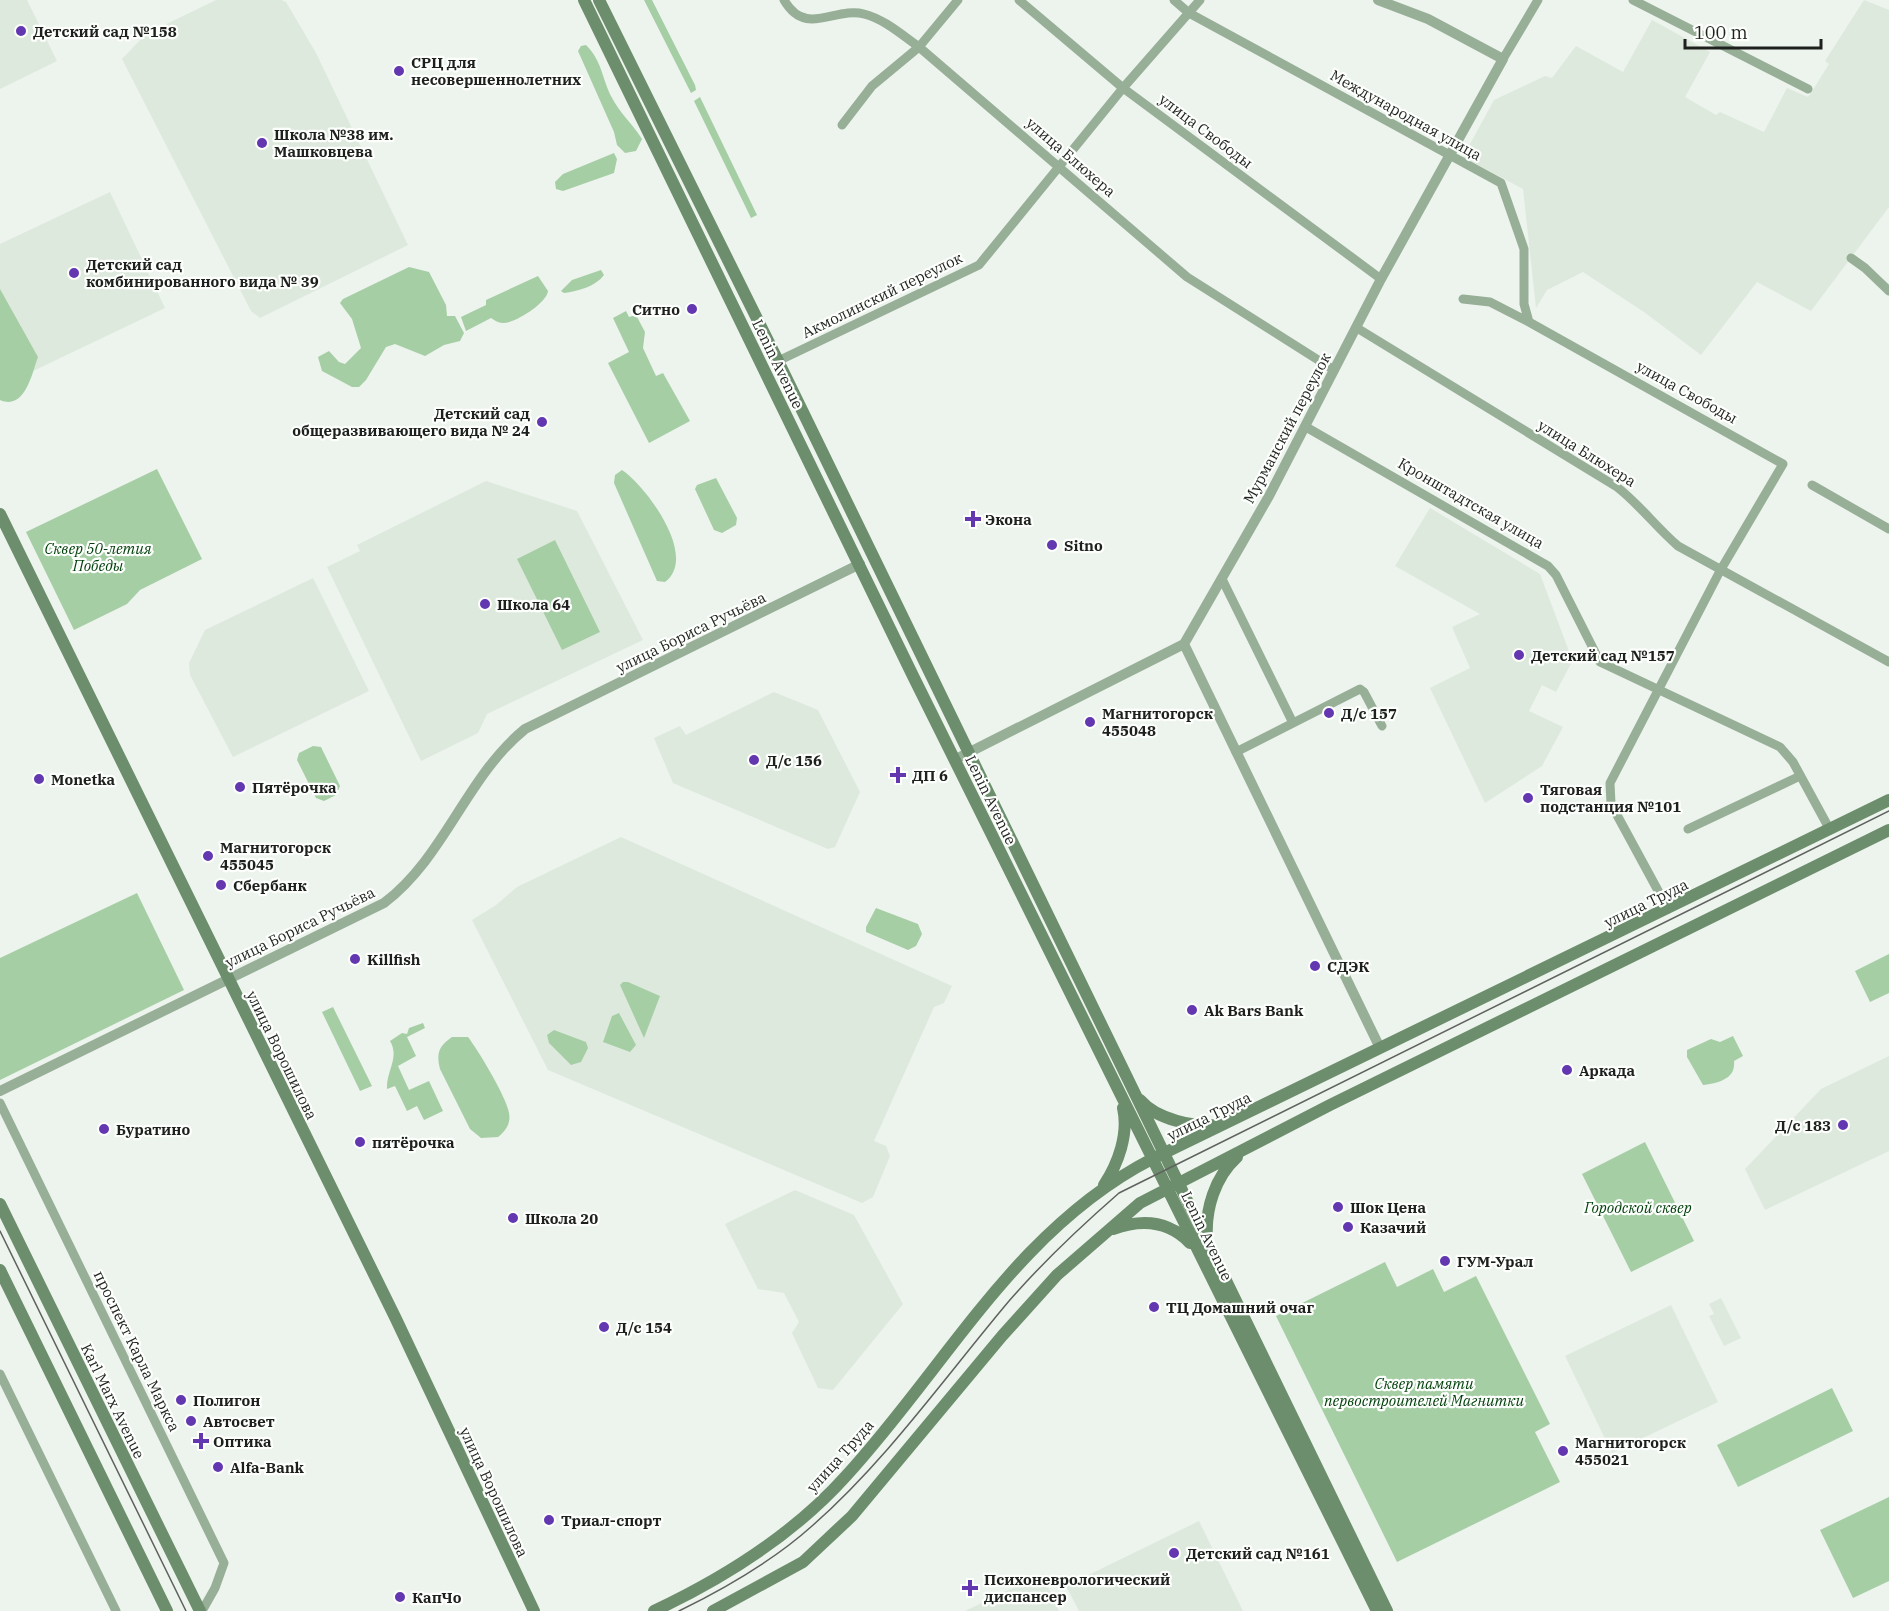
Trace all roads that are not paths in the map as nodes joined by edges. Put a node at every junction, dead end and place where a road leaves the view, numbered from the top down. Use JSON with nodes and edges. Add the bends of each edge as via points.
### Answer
{"nodes":[{"id":1,"x":584,"y":0,"type":"edge"},
{"id":2,"x":599,"y":0,"type":"edge"},
{"id":3,"x":784,"y":0,"type":"edge"},
{"id":4,"x":958,"y":0,"type":"edge"},
{"id":5,"x":1019,"y":0,"type":"edge"},
{"id":6,"x":1174,"y":0,"type":"edge"},
{"id":7,"x":1200,"y":0,"type":"edge"},
{"id":8,"x":1378,"y":0,"type":"edge"},
{"id":9,"x":1538,"y":0,"type":"edge"},
{"id":10,"x":1633,"y":0,"type":"edge"},
{"id":11,"x":1189,"y":13,"type":"junction"},
{"id":12,"x":919,"y":47,"type":"junction"},
{"id":13,"x":1503,"y":59,"type":"junction"},
{"id":14,"x":1123,"y":88,"type":"junction"},
{"id":15,"x":1808,"y":89,"type":"dead end"},
{"id":16,"x":842,"y":125,"type":"dead end"},
{"id":17,"x":1450,"y":156,"type":"junction"},
{"id":18,"x":1060,"y":168,"type":"junction"},
{"id":19,"x":1851,"y":258,"type":"dead end"},
{"id":20,"x":1381,"y":279,"type":"junction"},
{"id":21,"x":1889,"y":291,"type":"edge"},
{"id":22,"x":1462,"y":299,"type":"dead end"},
{"id":23,"x":1529,"y":322,"type":"junction"},
{"id":24,"x":1357,"y":328,"type":"junction"},
{"id":25,"x":778,"y":361,"type":"junction"},
{"id":26,"x":1334,"y":370,"type":"junction"},
{"id":27,"x":1306,"y":427,"type":"junction"},
{"id":28,"x":1812,"y":485,"type":"dead end"},
{"id":29,"x":0,"y":514,"type":"edge"},
{"id":30,"x":1889,"y":530,"type":"edge"},
{"id":31,"x":874,"y":558,"type":"junction"},
{"id":32,"x":860,"y":564,"type":"junction"},
{"id":33,"x":1720,"y":571,"type":"junction"},
{"id":34,"x":1222,"y":579,"type":"junction"},
{"id":35,"x":1184,"y":644,"type":"junction"},
{"id":36,"x":1889,"y":662,"type":"edge"},
{"id":37,"x":1658,"y":691,"type":"junction"},
{"id":38,"x":1293,"y":723,"type":"junction"},
{"id":39,"x":1382,"y":726,"type":"dead end"},
{"id":40,"x":1236,"y":752,"type":"junction"},
{"id":41,"x":968,"y":753,"type":"junction"},
{"id":42,"x":954,"y":760,"type":"junction"},
{"id":43,"x":1800,"y":776,"type":"junction"},
{"id":44,"x":1889,"y":800,"type":"edge"},
{"id":45,"x":1688,"y":829,"type":"dead end"},
{"id":46,"x":1830,"y":830,"type":"junction"},
{"id":47,"x":1889,"y":830,"type":"edge"},
{"id":48,"x":1668,"y":909,"type":"junction"},
{"id":49,"x":228,"y":979,"type":"junction"},
{"id":50,"x":1380,"y":1048,"type":"junction"},
{"id":51,"x":1131,"y":1087,"type":"junction"},
{"id":52,"x":0,"y":1091,"type":"edge"},
{"id":53,"x":1121,"y":1095,"type":"junction"},
{"id":54,"x":0,"y":1103,"type":"edge"},
{"id":55,"x":1225,"y":1125,"type":"junction"},
{"id":56,"x":1247,"y":1148,"type":"junction"},
{"id":57,"x":1165,"y":1154,"type":"junction"},
{"id":58,"x":1152,"y":1159,"type":"junction"},
{"id":59,"x":1173,"y":1186,"type":"junction"},
{"id":60,"x":1102,"y":1188,"type":"junction"},
{"id":61,"x":0,"y":1204,"type":"edge"},
{"id":62,"x":1106,"y":1232,"type":"junction"},
{"id":63,"x":1203,"y":1248,"type":"junction"},
{"id":64,"x":0,"y":1270,"type":"edge"},
{"id":65,"x":0,"y":1374,"type":"edge"},
{"id":66,"x":116,"y":1611,"type":"edge"},
{"id":67,"x":167,"y":1611,"type":"edge"},
{"id":68,"x":201,"y":1611,"type":"edge"},
{"id":69,"x":534,"y":1611,"type":"edge"},
{"id":70,"x":654,"y":1611,"type":"edge"},
{"id":71,"x":713,"y":1611,"type":"edge"},
{"id":72,"x":1377,"y":1611,"type":"edge"},
{"id":73,"x":1387,"y":1611,"type":"edge"}],
"edges":[{"from":1,"to":32,"type":"main road","name":"Lenin Avenue"},
{"from":2,"to":25,"type":"main road","name":"Lenin Avenue"},
{"from":3,"to":12,"type":"street","name":"улица Блюхера","via":[[801,17],[815,20],[862,13],[878,19]]},
{"from":4,"to":12,"type":"street"},
{"from":5,"to":14,"type":"street","name":"улица Свободы"},
{"from":6,"to":11,"type":"street","name":"Международная улица"},
{"from":7,"to":11,"type":"street","name":"Акмолинский переулок"},
{"from":8,"to":13,"type":"street","via":[[1428,19]]},
{"from":9,"to":13,"type":"street","name":"Мурманский переулок"},
{"from":10,"to":15,"type":"street"},
{"from":11,"to":14,"type":"street","name":"Акмолинский переулок"},
{"from":11,"to":17,"type":"street","name":"Международная улица"},
{"from":12,"to":16,"type":"street","via":[[872,86]]},
{"from":12,"to":18,"type":"street","name":"улица Блюхера"},
{"from":13,"to":17,"type":"street","name":"Мурманский переулок"},
{"from":14,"to":18,"type":"street","name":"Акмолинский переулок"},
{"from":14,"to":20,"type":"street","name":"улица Свободы"},
{"from":17,"to":20,"type":"street","name":"Мурманский переулок"},
{"from":17,"to":23,"type":"street","name":"Международная улица","via":[[1501,183],[1506,193],[1524,249],[1524,304]]},
{"from":18,"to":25,"type":"street","name":"Акмолинский переулок","via":[[979,265]]},
{"from":18,"to":26,"type":"street","name":"улица Блюхера","via":[[1187,277]]},
{"from":19,"to":21,"type":"street"},
{"from":20,"to":24,"type":"street","name":"Мурманский переулок"},
{"from":22,"to":23,"type":"street","name":"улица Свободы","via":[[1490,302]]},
{"from":23,"to":33,"type":"street","name":"улица Свободы","via":[[1783,464]]},
{"from":24,"to":26,"type":"street","name":"Мурманский переулок"},
{"from":24,"to":33,"type":"street","name":"улица Блюхера","via":[[1617,487],[1678,546]]},
{"from":25,"to":31,"type":"main road","name":"Lenin Avenue"},
{"from":26,"to":27,"type":"street","name":"Мурманский переулок"},
{"from":27,"to":34,"type":"street","name":"Мурманский переулок"},
{"from":27,"to":37,"type":"street","name":"Кронштадтская улица","via":[[1535,556],[1556,575],[1600,663]]},
{"from":28,"to":30,"type":"street"},
{"from":29,"to":49,"type":"main road","name":"улица Ворошилова"},
{"from":31,"to":32,"type":"main road","name":"улица Бориса Ручьёва"},
{"from":31,"to":41,"type":"main road","name":"Lenin Avenue"},
{"from":32,"to":42,"type":"main road","name":"Lenin Avenue"},
{"from":32,"to":49,"type":"street","name":"улица Бориса Ручьёва","via":[[525,729],[493,760],[423,867],[403,889],[384,903]]},
{"from":33,"to":36,"type":"street","name":"улица Блюхера"},
{"from":33,"to":37,"type":"street"},
{"from":34,"to":35,"type":"street","name":"Мурманский переулок"},
{"from":34,"to":38,"type":"street"},
{"from":35,"to":40,"type":"street"},
{"from":35,"to":41,"type":"street"},
{"from":37,"to":43,"type":"street","name":"Кронштадтская улица","via":[[1772,742],[1793,762]]},
{"from":37,"to":48,"type":"street","via":[[1613,775],[1609,793],[1611,804]]},
{"from":38,"to":39,"type":"street","via":[[1361,690]]},
{"from":38,"to":40,"type":"street"},
{"from":40,"to":50,"type":"street"},
{"from":41,"to":42,"type":"street"},
{"from":41,"to":51,"type":"main road","name":"Lenin Avenue"},
{"from":42,"to":53,"type":"main road","name":"Lenin Avenue"},
{"from":43,"to":45,"type":"street"},
{"from":43,"to":46,"type":"street","name":"Кронштадтская улица"},
{"from":44,"to":46,"type":"main road","name":"улица Труда"},
{"from":46,"to":48,"type":"main road","name":"улица Труда"},
{"from":47,"to":56,"type":"main road"},
{"from":48,"to":50,"type":"main road","name":"улица Труда"},
{"from":49,"to":52,"type":"street","name":"улица Бориса Ручьёва"},
{"from":49,"to":69,"type":"main road","name":"улица Ворошилова","via":[[396,1319]]},
{"from":50,"to":55,"type":"main road","name":"улица Труда"},
{"from":51,"to":55,"type":"main road","via":[[1142,1103],[1180,1122]]},
{"from":51,"to":57,"type":"main road","name":"Lenin Avenue"},
{"from":53,"to":58,"type":"main road","name":"Lenin Avenue"},
{"from":53,"to":60,"type":"main road","via":[[1126,1119],[1121,1147]]},
{"from":54,"to":68,"type":"street","name":"проспект Карла Маркса","via":[[224,1563]]},
{"from":55,"to":57,"type":"main road","name":"улица Труда"},
{"from":56,"to":59,"type":"main road"},
{"from":56,"to":63,"type":"main road","via":[[1226,1167],[1216,1186]]},
{"from":57,"to":58,"type":"main road","name":"улица Труда"},
{"from":57,"to":59,"type":"main road","name":"Lenin Avenue"},
{"from":58,"to":59,"type":"main road","name":"Lenin Avenue"},
{"from":58,"to":60,"type":"main road","name":"улица Труда"},
{"from":59,"to":62,"type":"main road","via":[[1140,1203]]},
{"from":59,"to":63,"type":"main road","name":"Lenin Avenue"},
{"from":60,"to":70,"type":"main road","name":"улица Труда","via":[[1037,1242],[968,1321],[846,1477],[810,1511],[769,1544],[703,1587]]},
{"from":61,"to":68,"type":"main road","name":"Karl Marx Avenue"},
{"from":62,"to":63,"type":"main road","via":[[1134,1222],[1151,1222]]},
{"from":62,"to":71,"type":"main road","via":[[1057,1275],[1002,1336],[852,1516],[803,1562]]},
{"from":63,"to":72,"type":"main road","name":"Lenin Avenue"},
{"from":63,"to":73,"type":"main road","name":"Lenin Avenue"},
{"from":64,"to":67,"type":"main road"},
{"from":65,"to":66,"type":"street"}]}
